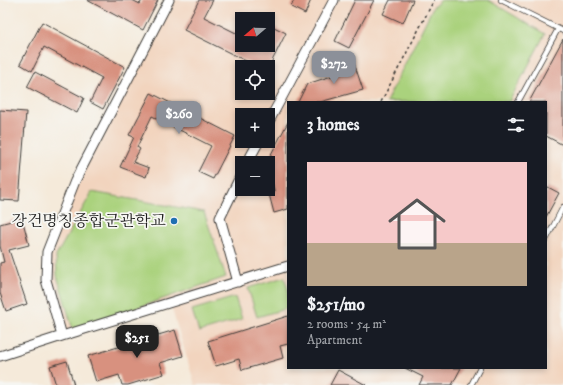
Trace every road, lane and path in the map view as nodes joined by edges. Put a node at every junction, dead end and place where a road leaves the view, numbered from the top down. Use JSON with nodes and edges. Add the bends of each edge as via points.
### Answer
{"nodes":[{"id":1,"x":169,"y":0,"type":"edge"},
{"id":2,"x":334,"y":0,"type":"edge"},
{"id":3,"x":434,"y":0,"type":"edge"},
{"id":4,"x":501,"y":0,"type":"edge"},
{"id":5,"x":558,"y":29,"type":"junction"},
{"id":6,"x":563,"y":32,"type":"edge"},
{"id":7,"x":382,"y":101,"type":"edge"},
{"id":8,"x":519,"y":101,"type":"edge"},
{"id":9,"x":275,"y":110,"type":"edge"},
{"id":10,"x":235,"y":187,"type":"edge"},
{"id":11,"x":563,"y":207,"type":"edge"},
{"id":12,"x":547,"y":238,"type":"edge"},
{"id":13,"x":287,"y":266,"type":"edge"},
{"id":14,"x":238,"y":282,"type":"junction"},
{"id":15,"x":62,"y":336,"type":"junction"},
{"id":16,"x":0,"y":356,"type":"edge"},
{"id":17,"x":479,"y":369,"type":"edge"},
{"id":18,"x":471,"y":385,"type":"edge"}],
"edges":[{"from":1,"to":15,"type":"street","via":[[75,181],[47,252],[46,280]]},
{"from":2,"to":9,"type":"street"},
{"from":3,"to":7,"type":"path"},
{"from":4,"to":5,"type":"lane"},
{"from":5,"to":6,"type":"lane"},
{"from":5,"to":8,"type":"lane"},
{"from":10,"to":14,"type":"street","via":[[220,218]]},
{"from":11,"to":12,"type":"lane"},
{"from":13,"to":14,"type":"street"},
{"from":14,"to":15,"type":"street"},
{"from":15,"to":16,"type":"street"},
{"from":17,"to":18,"type":"lane"}]}
